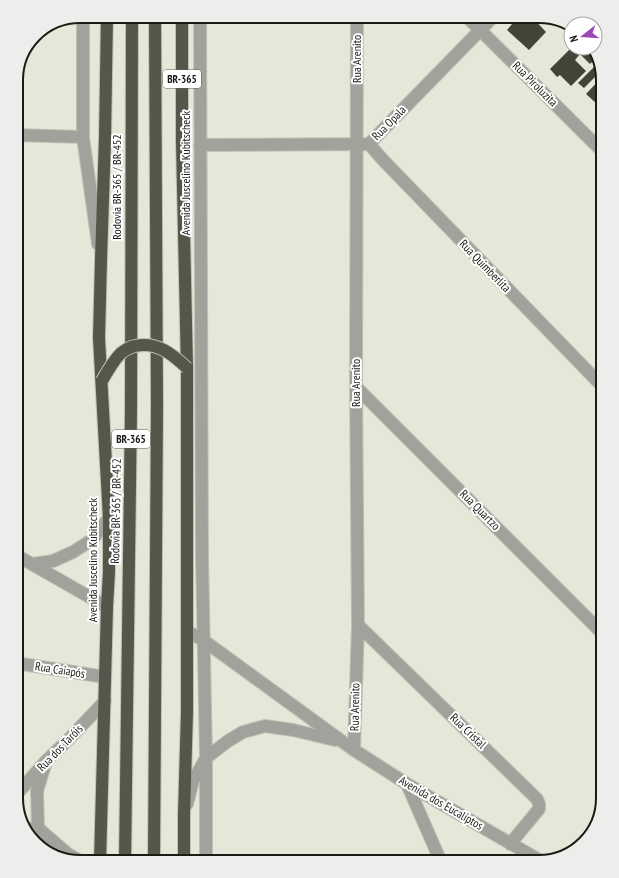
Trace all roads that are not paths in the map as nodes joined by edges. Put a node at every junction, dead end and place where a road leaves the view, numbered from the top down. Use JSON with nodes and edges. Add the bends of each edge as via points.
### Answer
{"nodes":[{"id":1,"x":83,"y":23,"type":"edge"},
{"id":2,"x":107,"y":23,"type":"edge"},
{"id":3,"x":132,"y":23,"type":"edge"},
{"id":4,"x":155,"y":23,"type":"edge"},
{"id":5,"x":182,"y":23,"type":"edge"},
{"id":6,"x":200,"y":23,"type":"edge"},
{"id":7,"x":357,"y":23,"type":"edge"},
{"id":8,"x":473,"y":23,"type":"edge"},
{"id":9,"x":487,"y":23,"type":"edge"},
{"id":10,"x":480,"y":30,"type":"junction"},
{"id":11,"x":23,"y":134,"type":"edge"},
{"id":12,"x":83,"y":137,"type":"junction"},
{"id":13,"x":356,"y":144,"type":"junction"},
{"id":14,"x":369,"y":144,"type":"junction"},
{"id":15,"x":200,"y":145,"type":"junction"},
{"id":16,"x":596,"y":145,"type":"edge"},
{"id":17,"x":101,"y":259,"type":"junction"},
{"id":18,"x":187,"y":368,"type":"junction"},
{"id":19,"x":596,"y":380,"type":"edge"},
{"id":20,"x":102,"y":382,"type":"junction"},
{"id":21,"x":356,"y":387,"type":"junction"},
{"id":22,"x":109,"y":518,"type":"junction"},
{"id":23,"x":23,"y":559,"type":"edge"},
{"id":24,"x":33,"y":564,"type":"junction"},
{"id":25,"x":107,"y":607,"type":"junction"},
{"id":26,"x":358,"y":625,"type":"junction"},
{"id":27,"x":596,"y":627,"type":"edge"},
{"id":28,"x":187,"y":631,"type":"junction"},
{"id":29,"x":203,"y":640,"type":"junction"},
{"id":30,"x":23,"y":664,"type":"edge"},
{"id":31,"x":105,"y":677,"type":"junction"},
{"id":32,"x":105,"y":701,"type":"junction"},
{"id":33,"x":342,"y":742,"type":"junction"},
{"id":34,"x":354,"y":750,"type":"junction"},
{"id":35,"x":206,"y":758,"type":"junction"},
{"id":36,"x":46,"y":760,"type":"junction"},
{"id":37,"x":407,"y":784,"type":"junction"},
{"id":38,"x":23,"y":787,"type":"edge"},
{"id":39,"x":184,"y":815,"type":"junction"},
{"id":40,"x":32,"y":828,"type":"edge"},
{"id":41,"x":38,"y":828,"type":"junction"},
{"id":42,"x":39,"y":837,"type":"edge"},
{"id":43,"x":510,"y":844,"type":"junction"},
{"id":44,"x":62,"y":852,"type":"edge"},
{"id":45,"x":100,"y":855,"type":"edge"},
{"id":46,"x":124,"y":855,"type":"edge"},
{"id":47,"x":154,"y":855,"type":"edge"},
{"id":48,"x":184,"y":855,"type":"edge"},
{"id":49,"x":206,"y":855,"type":"edge"},
{"id":50,"x":438,"y":855,"type":"edge"},
{"id":51,"x":526,"y":855,"type":"edge"}],
"edges":[{"from":1,"to":12,"type":"street","name":"Avenida Juscelino Kubitscheck"},
{"from":2,"to":17,"type":"highway","name":"Avenida Juscelino Kubitscheck","number":"BR-365"},
{"from":3,"to":46,"type":"highway","name":"Rodovia BR-365 / BR-452","number":"BR-365","via":[[131,409]]},
{"from":4,"to":47,"type":"highway","number":"BR-365","via":[[157,406]]},
{"from":5,"to":18,"type":"highway","number":"BR-365"},
{"from":6,"to":15,"type":"street","name":"Avenida Juscelino Kubitscheck"},
{"from":7,"to":13,"type":"street","name":"Rua Arenito"},
{"from":8,"to":10,"type":"street","name":"Rua Piroluzita"},
{"from":9,"to":10,"type":"street","name":"Rua Opala"},
{"from":10,"to":14,"type":"street","name":"Rua Opala"},
{"from":10,"to":16,"type":"street","name":"Rua Piroluzita"},
{"from":11,"to":12,"type":"street"},
{"from":12,"to":17,"type":"street","name":"Avenida Juscelino Kubitscheck"},
{"from":13,"to":14,"type":"street","name":"Rua Opala"},
{"from":13,"to":15,"type":"street","name":"Rua Opala"},
{"from":13,"to":21,"type":"street","name":"Rua Arenito"},
{"from":14,"to":19,"type":"street","name":"Rua Quimberlita"},
{"from":15,"to":29,"type":"street","name":"Avenida Juscelino Kubitscheck","via":[[199,329]]},
{"from":17,"to":20,"type":"highway","name":"Avenida Juscelino Kubitscheck","number":"BR-365","via":[[99,338]]},
{"from":18,"to":20,"type":"highway","bridge":true,"via":[[162,349],[142,344],[122,352]]},
{"from":18,"to":28,"type":"highway","number":"BR-365"},
{"from":20,"to":22,"type":"highway","name":"Avenida Juscelino Kubitscheck","number":"BR-365"},
{"from":21,"to":26,"type":"street","name":"Rua Arenito"},
{"from":21,"to":27,"type":"street","name":"Rua Quartzo"},
{"from":22,"to":24,"type":"street","via":[[93,539],[73,552],[53,562]]},
{"from":22,"to":25,"type":"highway","name":"Avenida Juscelino Kubitscheck","number":"BR-365"},
{"from":23,"to":24,"type":"street"},
{"from":24,"to":25,"type":"street"},
{"from":25,"to":31,"type":"highway","name":"Avenida Juscelino Kubitscheck","number":"BR-365"},
{"from":26,"to":34,"type":"street","name":"Rua Arenito"},
{"from":26,"to":43,"type":"street","name":"Rua Cristal","via":[[537,799],[539,809]]},
{"from":28,"to":29,"type":"street","name":"Avenida dos Eucalíptos"},
{"from":28,"to":39,"type":"highway","number":"BR-365"},
{"from":29,"to":33,"type":"street","name":"Avenida dos Eucalíptos"},
{"from":29,"to":35,"type":"street","name":"Avenida Juscelino Kubitscheck"},
{"from":30,"to":31,"type":"street","name":"Rua Caiapós"},
{"from":31,"to":32,"type":"highway","name":"Avenida Juscelino Kubitscheck","number":"BR-365"},
{"from":32,"to":36,"type":"street","name":"Rua dos Taróis","via":[[70,739]]},
{"from":32,"to":45,"type":"highway","name":"Avenida Juscelino Kubitscheck","number":"BR-365"},
{"from":33,"to":34,"type":"street","name":"Avenida dos Eucalíptos"},
{"from":33,"to":35,"type":"street","name":"Avenida dos Eucalíptos","via":[[265,726],[243,732]]},
{"from":34,"to":37,"type":"street","name":"Avenida dos Eucalíptos"},
{"from":35,"to":39,"type":"street","name":"Avenida dos Eucalíptos","via":[[193,781]]},
{"from":35,"to":49,"type":"street","name":"Avenida Juscelino Kubitscheck"},
{"from":36,"to":38,"type":"street","name":"Rua dos Taróis"},
{"from":36,"to":41,"type":"street","via":[[37,791]]},
{"from":37,"to":43,"type":"street","name":"Avenida dos Eucalíptos"},
{"from":37,"to":50,"type":"street"},
{"from":39,"to":48,"type":"highway","number":"BR-365"},
{"from":40,"to":41,"type":"street"},
{"from":41,"to":42,"type":"street"},
{"from":41,"to":44,"type":"street"},
{"from":43,"to":51,"type":"street","name":"Avenida dos Eucalíptos"}]}
